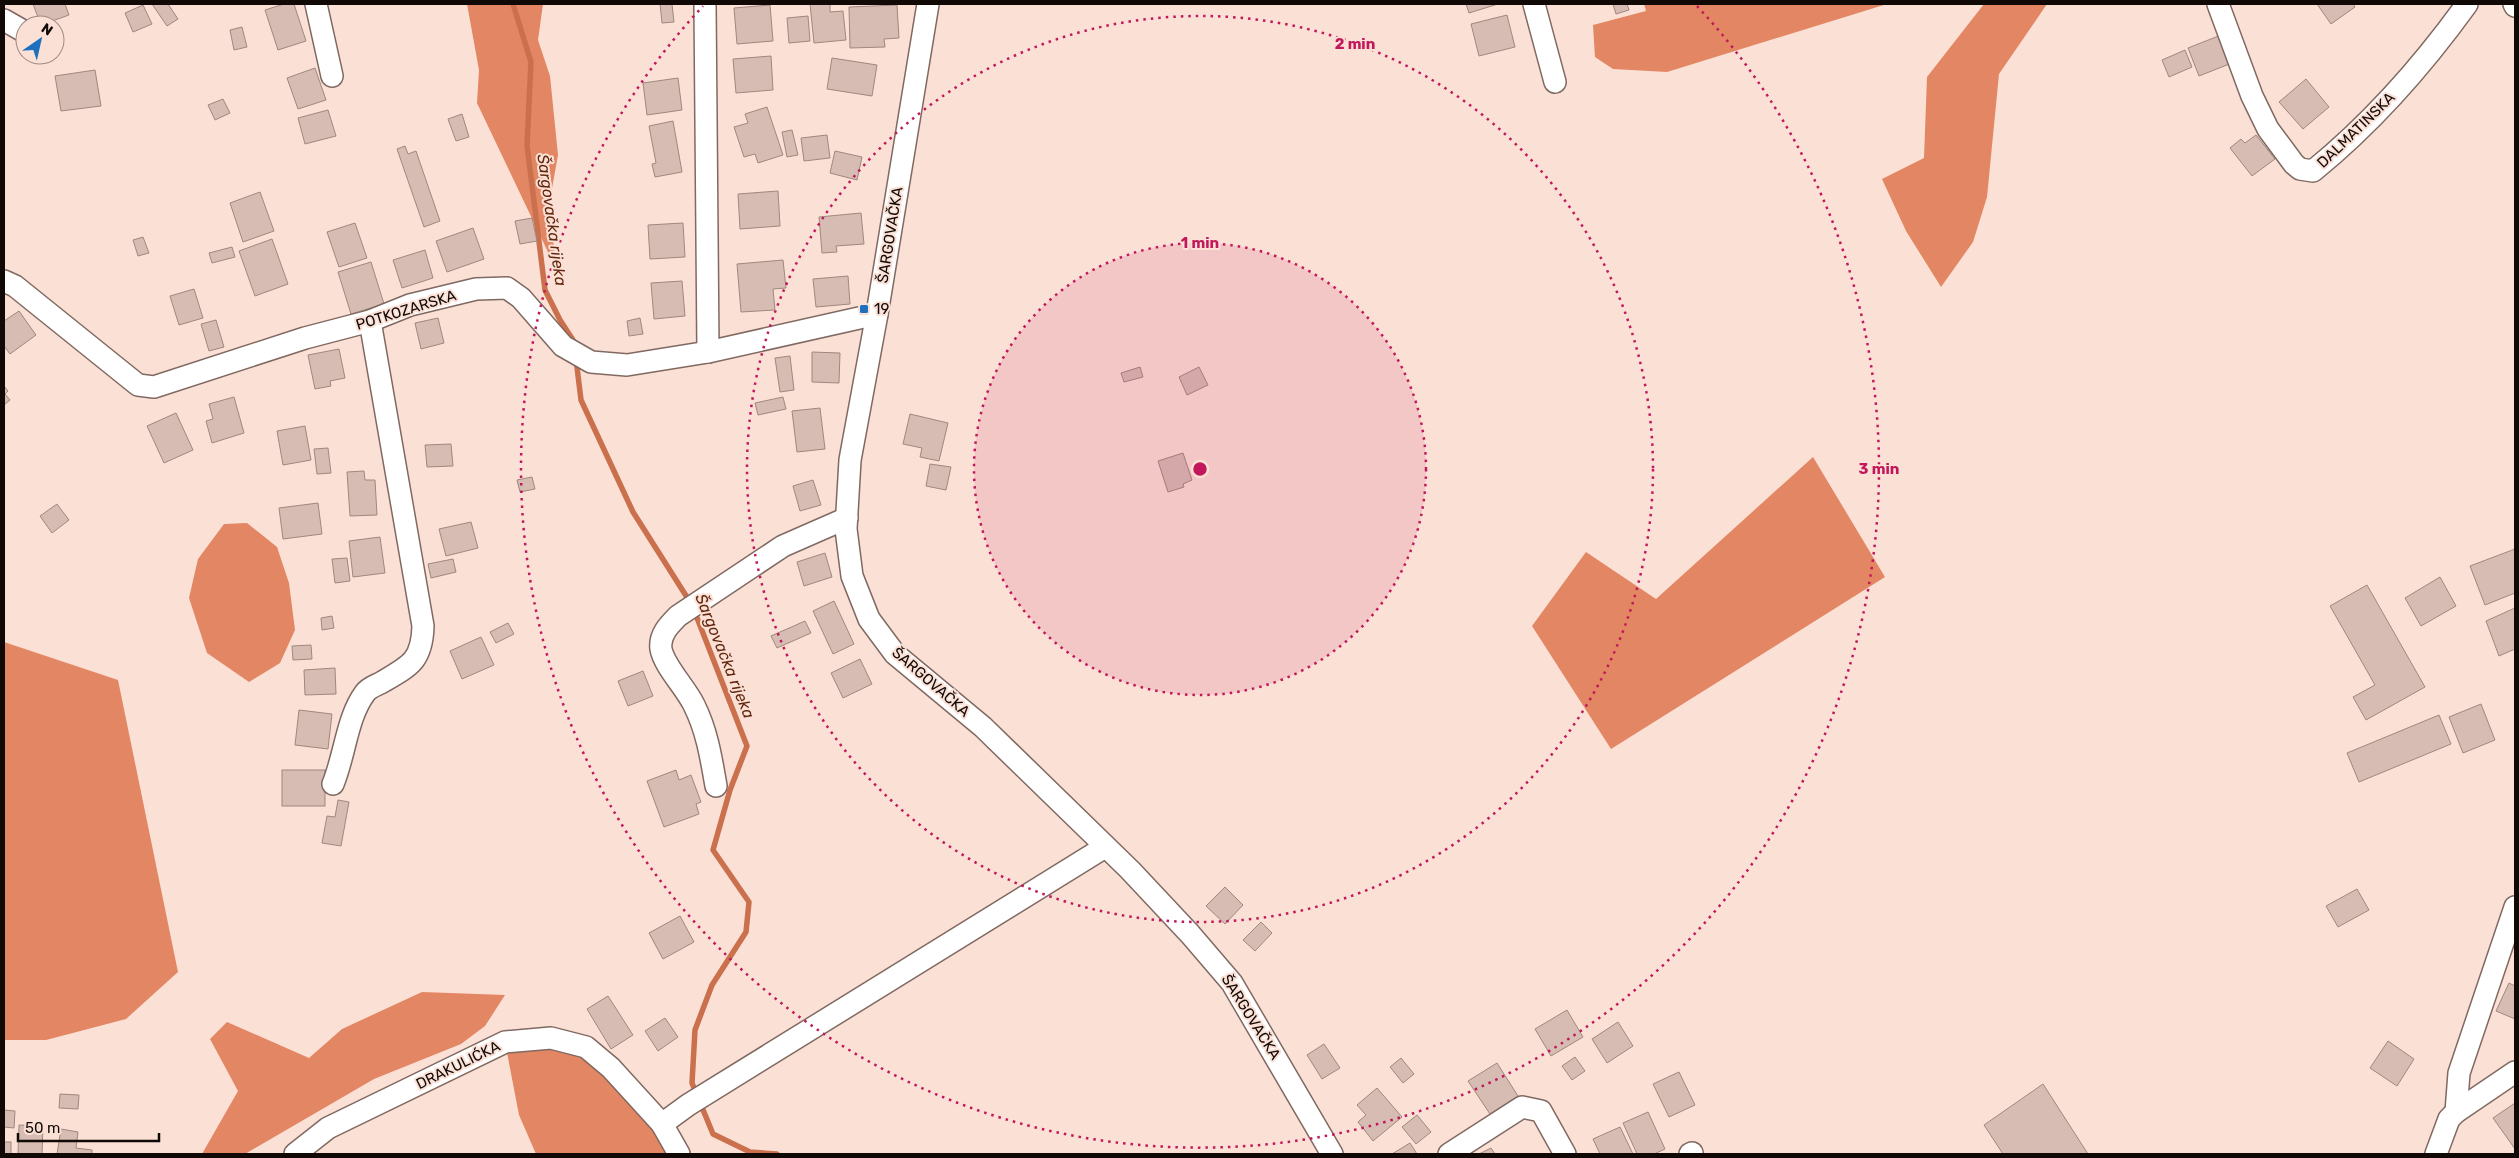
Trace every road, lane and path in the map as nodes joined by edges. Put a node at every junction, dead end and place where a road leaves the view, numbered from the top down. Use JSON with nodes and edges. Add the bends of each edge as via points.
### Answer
{"nodes":[{"id":1,"x":316,"y":4,"type":"edge"},
{"id":2,"x":705,"y":4,"type":"edge"},
{"id":3,"x":928,"y":4,"type":"edge"},
{"id":4,"x":1534,"y":4,"type":"edge"},
{"id":5,"x":2218,"y":4,"type":"edge"},
{"id":6,"x":2467,"y":4,"type":"edge"},
{"id":7,"x":4,"y":20,"type":"edge"},
{"id":8,"x":15,"y":26,"type":"edge"},
{"id":9,"x":332,"y":76,"type":"dead end"},
{"id":10,"x":1555,"y":82,"type":"dead end"},
{"id":11,"x":4,"y":281,"type":"edge"},
{"id":12,"x":878,"y":314,"type":"junction"},
{"id":13,"x":370,"y":321,"type":"junction"},
{"id":14,"x":708,"y":352,"type":"junction"},
{"id":15,"x":847,"y":518,"type":"junction"},
{"id":16,"x":332,"y":784,"type":"dead end"},
{"id":17,"x":716,"y":786,"type":"dead end"},
{"id":18,"x":1105,"y":847,"type":"junction"},
{"id":19,"x":2515,"y":907,"type":"edge"},
{"id":20,"x":2515,"y":1072,"type":"edge"},
{"id":21,"x":2456,"y":1112,"type":"junction"},
{"id":22,"x":662,"y":1124,"type":"junction"},
{"id":23,"x":294,"y":1154,"type":"edge"},
{"id":24,"x":680,"y":1154,"type":"edge"},
{"id":25,"x":1332,"y":1154,"type":"edge"},
{"id":26,"x":1449,"y":1154,"type":"edge"},
{"id":27,"x":1565,"y":1154,"type":"edge"},
{"id":28,"x":2436,"y":1154,"type":"edge"}],
"edges":[{"from":1,"to":9,"type":"street"},
{"from":2,"to":14,"type":"street"},
{"from":3,"to":12,"type":"street","name":"ŠARGOVAČKA"},
{"from":4,"to":10,"type":"street"},
{"from":5,"to":6,"type":"street","name":"DALMATINSKA","via":[[2252,96],[2268,129],[2294,164],[2300,169],[2313,171],[2407,80]]},
{"from":7,"to":8,"type":"street"},
{"from":11,"to":13,"type":"street","name":"POTKOZARSKA","via":[[15,286],[138,384],[154,388],[306,338]]},
{"from":12,"to":14,"type":"street","name":"POTKOZARSKA"},
{"from":12,"to":15,"type":"street","name":"ŠARGOVAČKA","via":[[850,460]]},
{"from":13,"to":14,"type":"street","name":"POTKOZARSKA","via":[[410,305],[476,289],[507,288],[521,298],[563,346],[591,362],[627,365]]},
{"from":13,"to":16,"type":"street","via":[[423,626],[422,647],[411,663],[366,691],[355,707],[342,763]]},
{"from":15,"to":17,"type":"street","via":[[783,546],[678,616],[661,639],[661,650],[693,704],[709,741]]},
{"from":15,"to":18,"type":"street","name":"ŠARGOVAČKA","via":[[852,576],[869,619],[896,654],[983,727]]},
{"from":18,"to":22,"type":"street","via":[[688,1104]]},
{"from":18,"to":25,"type":"street","name":"ŠARGOVAČKA","via":[[1190,934],[1232,983]]},
{"from":19,"to":21,"type":"street","via":[[2460,1072]]},
{"from":20,"to":21,"type":"street"},
{"from":21,"to":28,"type":"street","via":[[2449,1119]]},
{"from":22,"to":23,"type":"street","name":"DRAKULIĆKA","via":[[611,1068],[586,1047],[551,1038],[505,1042],[328,1128]]},
{"from":22,"to":24,"type":"street","name":"DRAKULIĆKA"},
{"from":26,"to":27,"type":"street","via":[[1522,1107],[1541,1111]]}]}
